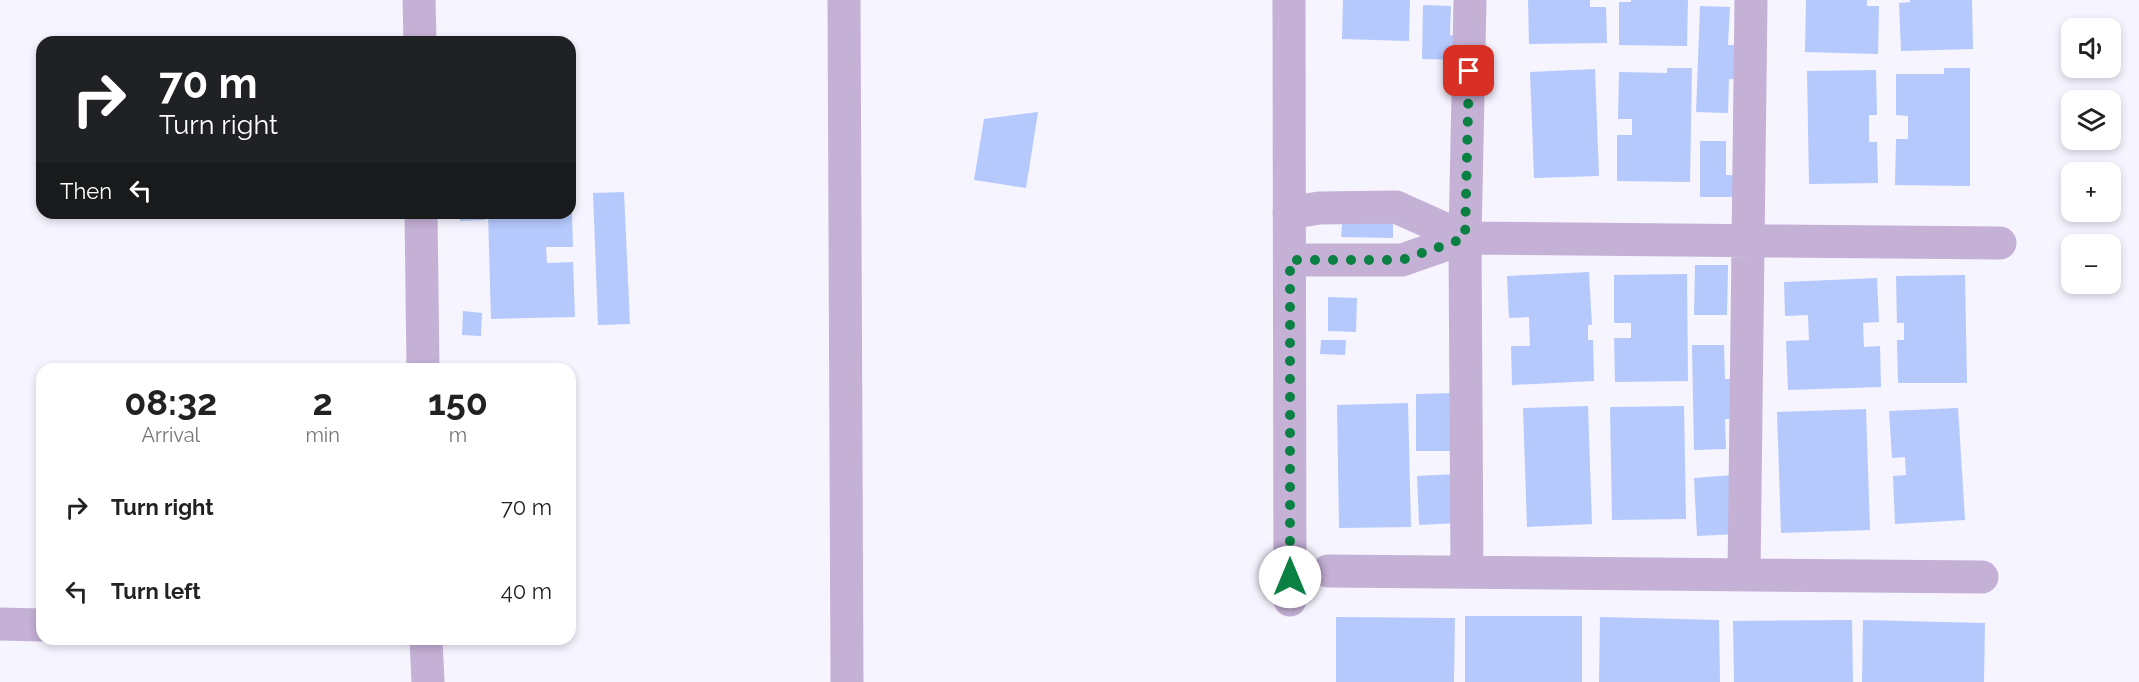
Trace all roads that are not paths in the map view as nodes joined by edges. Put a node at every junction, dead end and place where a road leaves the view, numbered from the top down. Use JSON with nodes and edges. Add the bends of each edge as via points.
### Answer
{"nodes":[{"id":1,"x":419,"y":0,"type":"edge"},
{"id":2,"x":844,"y":0,"type":"edge"},
{"id":3,"x":1289,"y":0,"type":"edge"},
{"id":4,"x":1470,"y":0,"type":"edge"},
{"id":5,"x":1751,"y":0,"type":"edge"},
{"id":6,"x":420,"y":36,"type":"edge"},
{"id":7,"x":1289,"y":213,"type":"junction"},
{"id":8,"x":421,"y":219,"type":"edge"},
{"id":9,"x":1465,"y":238,"type":"junction"},
{"id":10,"x":1748,"y":241,"type":"junction"},
{"id":11,"x":2000,"y":243,"type":"dead end"},
{"id":12,"x":1290,"y":260,"type":"junction"},
{"id":13,"x":423,"y":363,"type":"edge"},
{"id":14,"x":1328,"y":571,"type":"dead end"},
{"id":15,"x":1467,"y":572,"type":"junction"},
{"id":16,"x":1744,"y":575,"type":"junction"},
{"id":17,"x":1982,"y":577,"type":"dead end"},
{"id":18,"x":1290,"y":600,"type":"dead end"},
{"id":19,"x":0,"y":624,"type":"edge"},
{"id":20,"x":36,"y":625,"type":"edge"},
{"id":21,"x":426,"y":645,"type":"edge"},
{"id":22,"x":428,"y":682,"type":"edge"},
{"id":23,"x":847,"y":682,"type":"edge"}],
"edges":[{"from":1,"to":6,"type":"street"},
{"from":2,"to":23,"type":"street"},
{"from":3,"to":7,"type":"street"},
{"from":4,"to":9,"type":"street"},
{"from":5,"to":10,"type":"street"},
{"from":7,"to":9,"type":"street","via":[[1319,208],[1396,207]]},
{"from":7,"to":12,"type":"street"},
{"from":8,"to":13,"type":"street"},
{"from":9,"to":10,"type":"street"},
{"from":9,"to":12,"type":"street","via":[[1402,260]]},
{"from":9,"to":15,"type":"street"},
{"from":10,"to":11,"type":"street"},
{"from":10,"to":16,"type":"street"},
{"from":12,"to":18,"type":"street"},
{"from":14,"to":15,"type":"street"},
{"from":15,"to":16,"type":"street"},
{"from":16,"to":17,"type":"street"},
{"from":19,"to":20,"type":"street"},
{"from":21,"to":22,"type":"street"}]}
